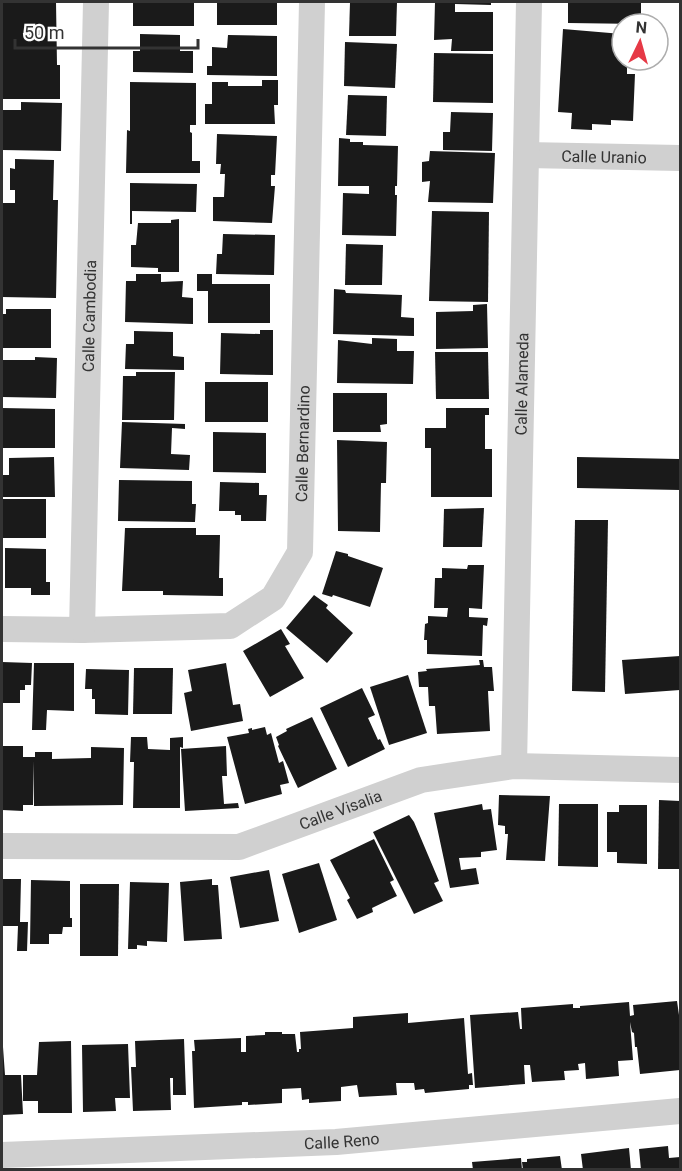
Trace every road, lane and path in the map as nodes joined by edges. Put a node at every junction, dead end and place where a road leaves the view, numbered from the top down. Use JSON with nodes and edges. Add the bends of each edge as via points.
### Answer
{"nodes":[{"id":1,"x":96,"y":2,"type":"edge"},
{"id":2,"x":312,"y":2,"type":"edge"},
{"id":3,"x":529,"y":2,"type":"edge"},
{"id":4,"x":526,"y":155,"type":"junction"},
{"id":5,"x":681,"y":158,"type":"edge"},
{"id":6,"x":2,"y":629,"type":"edge"},
{"id":7,"x":82,"y":630,"type":"junction"},
{"id":8,"x":514,"y":766,"type":"junction"},
{"id":9,"x":681,"y":770,"type":"edge"},
{"id":10,"x":2,"y":846,"type":"edge"},
{"id":11,"x":681,"y":1111,"type":"edge"},
{"id":12,"x":2,"y":1155,"type":"edge"}],
"edges":[{"from":1,"to":7,"type":"street","name":"Calle Cambodia"},
{"from":2,"to":7,"type":"street","name":"Calle Bernardino","via":[[300,552],[273,598],[230,626]]},
{"from":3,"to":4,"type":"street","name":"Calle Alameda"},
{"from":4,"to":5,"type":"street","name":"Calle Uranio"},
{"from":4,"to":8,"type":"street","name":"Calle Alameda"},
{"from":6,"to":7,"type":"street","name":"Calle Bernardino"},
{"from":8,"to":9,"type":"street","name":"Calle Visalia"},
{"from":8,"to":10,"type":"street","name":"Calle Visalia","via":[[421,780],[239,847]]},
{"from":11,"to":12,"type":"street","name":"Calle Reno","via":[[336,1142]]}]}
